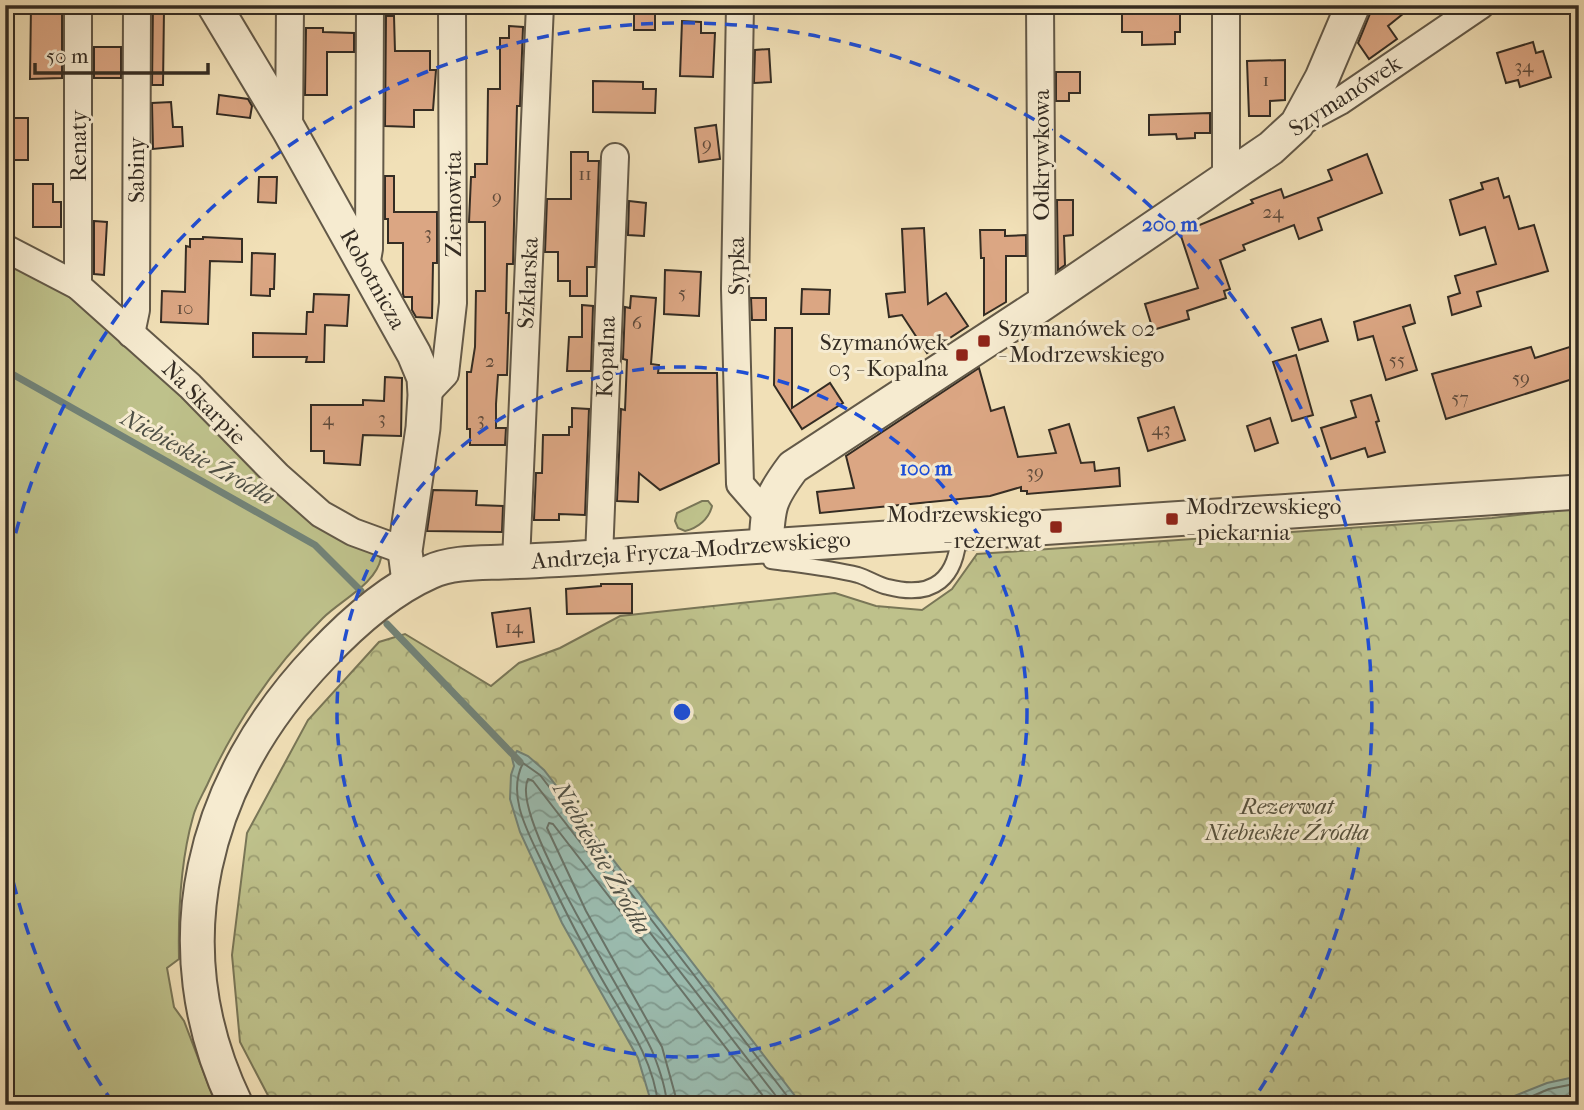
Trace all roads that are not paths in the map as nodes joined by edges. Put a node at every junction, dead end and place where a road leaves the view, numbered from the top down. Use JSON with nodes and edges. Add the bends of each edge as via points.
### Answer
{"nodes":[{"id":1,"x":78,"y":5,"type":"edge"},
{"id":2,"x":137,"y":5,"type":"edge"},
{"id":3,"x":290,"y":5,"type":"edge"},
{"id":4,"x":370,"y":5,"type":"edge"},
{"id":5,"x":452,"y":5,"type":"edge"},
{"id":6,"x":540,"y":5,"type":"edge"},
{"id":7,"x":740,"y":5,"type":"edge"},
{"id":8,"x":1040,"y":5,"type":"edge"},
{"id":9,"x":1226,"y":5,"type":"edge"},
{"id":10,"x":1353,"y":5,"type":"edge"},
{"id":11,"x":1481,"y":5,"type":"edge"},
{"id":12,"x":216,"y":7,"type":"edge"},
{"id":13,"x":1297,"y":124,"type":"junction"},
{"id":14,"x":289,"y":130,"type":"junction"},
{"id":15,"x":615,"y":157,"type":"dead end"},
{"id":16,"x":1226,"y":181,"type":"junction"},
{"id":17,"x":5,"y":248,"type":"edge"},
{"id":18,"x":366,"y":266,"type":"junction"},
{"id":19,"x":78,"y":286,"type":"junction"},
{"id":20,"x":1042,"y":304,"type":"junction"},
{"id":21,"x":131,"y":334,"type":"junction"},
{"id":22,"x":425,"y":395,"type":"junction"},
{"id":23,"x":1579,"y":492,"type":"edge"},
{"id":24,"x":767,"y":531,"type":"junction"},
{"id":25,"x":959,"y":533,"type":"junction"},
{"id":26,"x":598,"y":557,"type":"junction"},
{"id":27,"x":516,"y":562,"type":"junction"},
{"id":28,"x":407,"y":566,"type":"junction"},
{"id":29,"x":236,"y":1105,"type":"edge"}],
"edges":[{"from":1,"to":19,"type":"street","name":"Renaty"},
{"from":2,"to":21,"type":"street","name":"Sabiny","via":[[136,310]]},
{"from":3,"to":14,"type":"street"},
{"from":4,"to":18,"type":"street"},
{"from":5,"to":22,"type":"street","name":"Ziemowita","via":[[453,303],[445,374]]},
{"from":6,"to":27,"type":"street","name":"Szklarska"},
{"from":7,"to":24,"type":"street","name":"Sypka","via":[[735,289],[740,484]]},
{"from":8,"to":20,"type":"street","name":"Odkrywkowa"},
{"from":9,"to":16,"type":"street"},
{"from":10,"to":13,"type":"street"},
{"from":11,"to":13,"type":"street","name":"Szymanówek","via":[[1340,101]]},
{"from":12,"to":14,"type":"street","name":"Robotnicza"},
{"from":13,"to":16,"type":"street","name":"Szymanówek"},
{"from":14,"to":18,"type":"street","name":"Robotnicza"},
{"from":15,"to":26,"type":"street","name":"Kopalna"},
{"from":16,"to":20,"type":"street","name":"Szymanówek"},
{"from":17,"to":19,"type":"street","name":"Na Skarpie"},
{"from":18,"to":22,"type":"street","name":"Robotnicza","via":[[414,354]]},
{"from":19,"to":21,"type":"street","name":"Na Skarpie"},
{"from":20,"to":24,"type":"street","name":"Szymanówek","via":[[793,467],[774,493]]},
{"from":21,"to":28,"type":"street","name":"Na Skarpie","via":[[321,514]]},
{"from":22,"to":28,"type":"street","name":"Robotnicza"},
{"from":23,"to":25,"type":"street","name":"Andrzeja Frycza-Modrzewskiego"},
{"from":24,"to":25,"type":"street","name":"Andrzeja Frycza-Modrzewskiego"},
{"from":24,"to":25,"type":"lane","via":[[771,561],[859,575],[886,587],[917,592],[948,574]]},
{"from":24,"to":26,"type":"street","name":"Andrzeja Frycza-Modrzewskiego"},
{"from":26,"to":27,"type":"street","name":"Andrzeja Frycza-Modrzewskiego"},
{"from":27,"to":28,"type":"street","name":"Andrzeja Frycza-Modrzewskiego","via":[[456,564],[433,570]]},
{"from":28,"to":29,"type":"street","name":"Andrzeja Frycza-Modrzewskiego","via":[[278,704],[237,771],[216,821],[203,870],[199,956],[209,1029]]}]}
